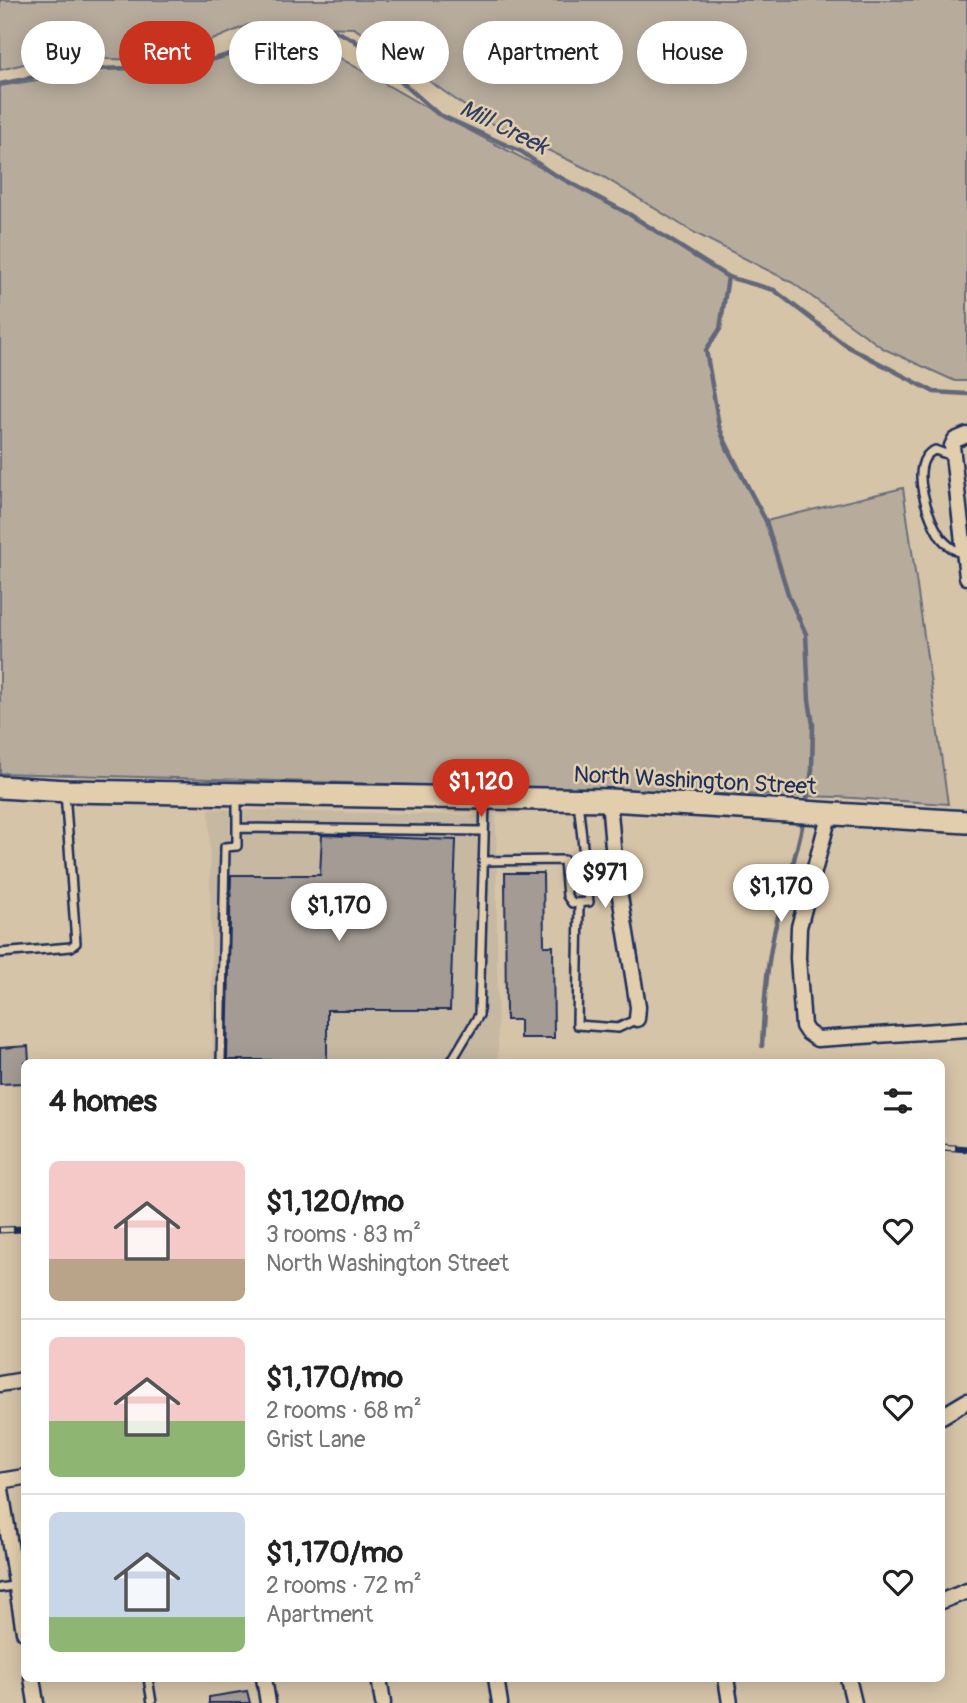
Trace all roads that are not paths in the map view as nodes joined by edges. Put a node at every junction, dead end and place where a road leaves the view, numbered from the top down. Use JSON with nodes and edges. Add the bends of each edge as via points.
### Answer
{"nodes":[{"id":1,"x":961,"y":437,"type":"edge"},
{"id":2,"x":952,"y":456,"type":"junction"},
{"id":3,"x":965,"y":549,"type":"edge"},
{"id":4,"x":967,"y":577,"type":"edge"},
{"id":5,"x":0,"y":788,"type":"edge"},
{"id":6,"x":65,"y":791,"type":"junction"},
{"id":7,"x":237,"y":794,"type":"junction"},
{"id":8,"x":485,"y":798,"type":"junction"},
{"id":9,"x":577,"y":800,"type":"junction"},
{"id":10,"x":609,"y":800,"type":"junction"},
{"id":11,"x":830,"y":812,"type":"junction"},
{"id":12,"x":967,"y":822,"type":"edge"},
{"id":13,"x":237,"y":828,"type":"junction"},
{"id":14,"x":484,"y":831,"type":"junction"},
{"id":15,"x":484,"y":861,"type":"junction"},
{"id":16,"x":618,"y":882,"type":"junction"},
{"id":17,"x":587,"y":886,"type":"junction"},
{"id":18,"x":579,"y":903,"type":"junction"},
{"id":19,"x":0,"y":953,"type":"edge"},
{"id":20,"x":638,"y":1019,"type":"joint"},
{"id":21,"x":967,"y":1029,"type":"edge"},
{"id":22,"x":221,"y":1059,"type":"edge"},
{"id":23,"x":453,"y":1059,"type":"edge"},
{"id":24,"x":21,"y":1380,"type":"edge"},
{"id":25,"x":0,"y":1384,"type":"edge"},
{"id":26,"x":967,"y":1401,"type":"edge"},
{"id":27,"x":945,"y":1414,"type":"edge"},
{"id":28,"x":21,"y":1478,"type":"edge"},
{"id":29,"x":0,"y":1482,"type":"edge"},
{"id":30,"x":21,"y":1584,"type":"edge"},
{"id":31,"x":0,"y":1588,"type":"edge"},
{"id":32,"x":967,"y":1591,"type":"edge"},
{"id":33,"x":945,"y":1600,"type":"edge"},
{"id":34,"x":33,"y":1682,"type":"edge"},
{"id":35,"x":149,"y":1682,"type":"edge"},
{"id":36,"x":265,"y":1682,"type":"edge"},
{"id":37,"x":380,"y":1682,"type":"edge"},
{"id":38,"x":497,"y":1682,"type":"edge"},
{"id":39,"x":727,"y":1682,"type":"edge"},
{"id":40,"x":849,"y":1682,"type":"edge"},
{"id":41,"x":36,"y":1703,"type":"edge"},
{"id":42,"x":152,"y":1703,"type":"edge"},
{"id":43,"x":268,"y":1703,"type":"edge"},
{"id":44,"x":383,"y":1703,"type":"edge"},
{"id":45,"x":500,"y":1703,"type":"edge"},
{"id":46,"x":730,"y":1703,"type":"edge"},
{"id":47,"x":854,"y":1703,"type":"edge"}],
"edges":[{"from":1,"to":2,"type":"street","via":[[951,446]]},
{"from":2,"to":3,"type":"street"},
{"from":2,"to":3,"type":"lane","via":[[935,450],[927,454],[922,463],[922,485],[937,532],[950,547]]},
{"from":3,"to":4,"type":"street"},
{"from":5,"to":6,"type":"street","name":"North Washington Street"},
{"from":6,"to":7,"type":"street","name":"North Washington Street"},
{"from":6,"to":19,"type":"lane","via":[[76,943]]},
{"from":7,"to":8,"type":"street","name":"North Washington Street"},
{"from":7,"to":13,"type":"lane"},
{"from":8,"to":9,"type":"street","name":"North Washington Street"},
{"from":8,"to":14,"type":"lane"},
{"from":9,"to":10,"type":"street","name":"North Washington Street"},
{"from":9,"to":17,"type":"lane"},
{"from":10,"to":11,"type":"street","name":"North Washington Street"},
{"from":10,"to":16,"type":"street"},
{"from":11,"to":12,"type":"street","name":"North Washington Street"},
{"from":11,"to":21,"type":"street","via":[[799,927],[801,1020],[807,1032],[817,1039]]},
{"from":13,"to":14,"type":"lane"},
{"from":13,"to":22,"type":"lane","via":[[237,846],[225,847]]},
{"from":14,"to":15,"type":"lane"},
{"from":15,"to":18,"type":"lane","via":[[564,860],[567,896],[572,903]]},
{"from":15,"to":23,"type":"lane","via":[[480,1015]]},
{"from":16,"to":17,"type":"lane"},
{"from":16,"to":20,"type":"street"},
{"from":17,"to":18,"type":"lane","via":[[589,902]]},
{"from":18,"to":20,"type":"lane","via":[[577,1025],[618,1028]]},
{"from":24,"to":25,"type":"street"},
{"from":26,"to":27,"type":"street"},
{"from":28,"to":29,"type":"street"},
{"from":29,"to":30,"type":"street"},
{"from":30,"to":31,"type":"lane"},
{"from":32,"to":33,"type":"street"},
{"from":34,"to":41,"type":"street"},
{"from":35,"to":42,"type":"lane"},
{"from":36,"to":43,"type":"street"},
{"from":37,"to":44,"type":"street"},
{"from":38,"to":45,"type":"street"},
{"from":39,"to":46,"type":"street"},
{"from":40,"to":47,"type":"street"}]}
